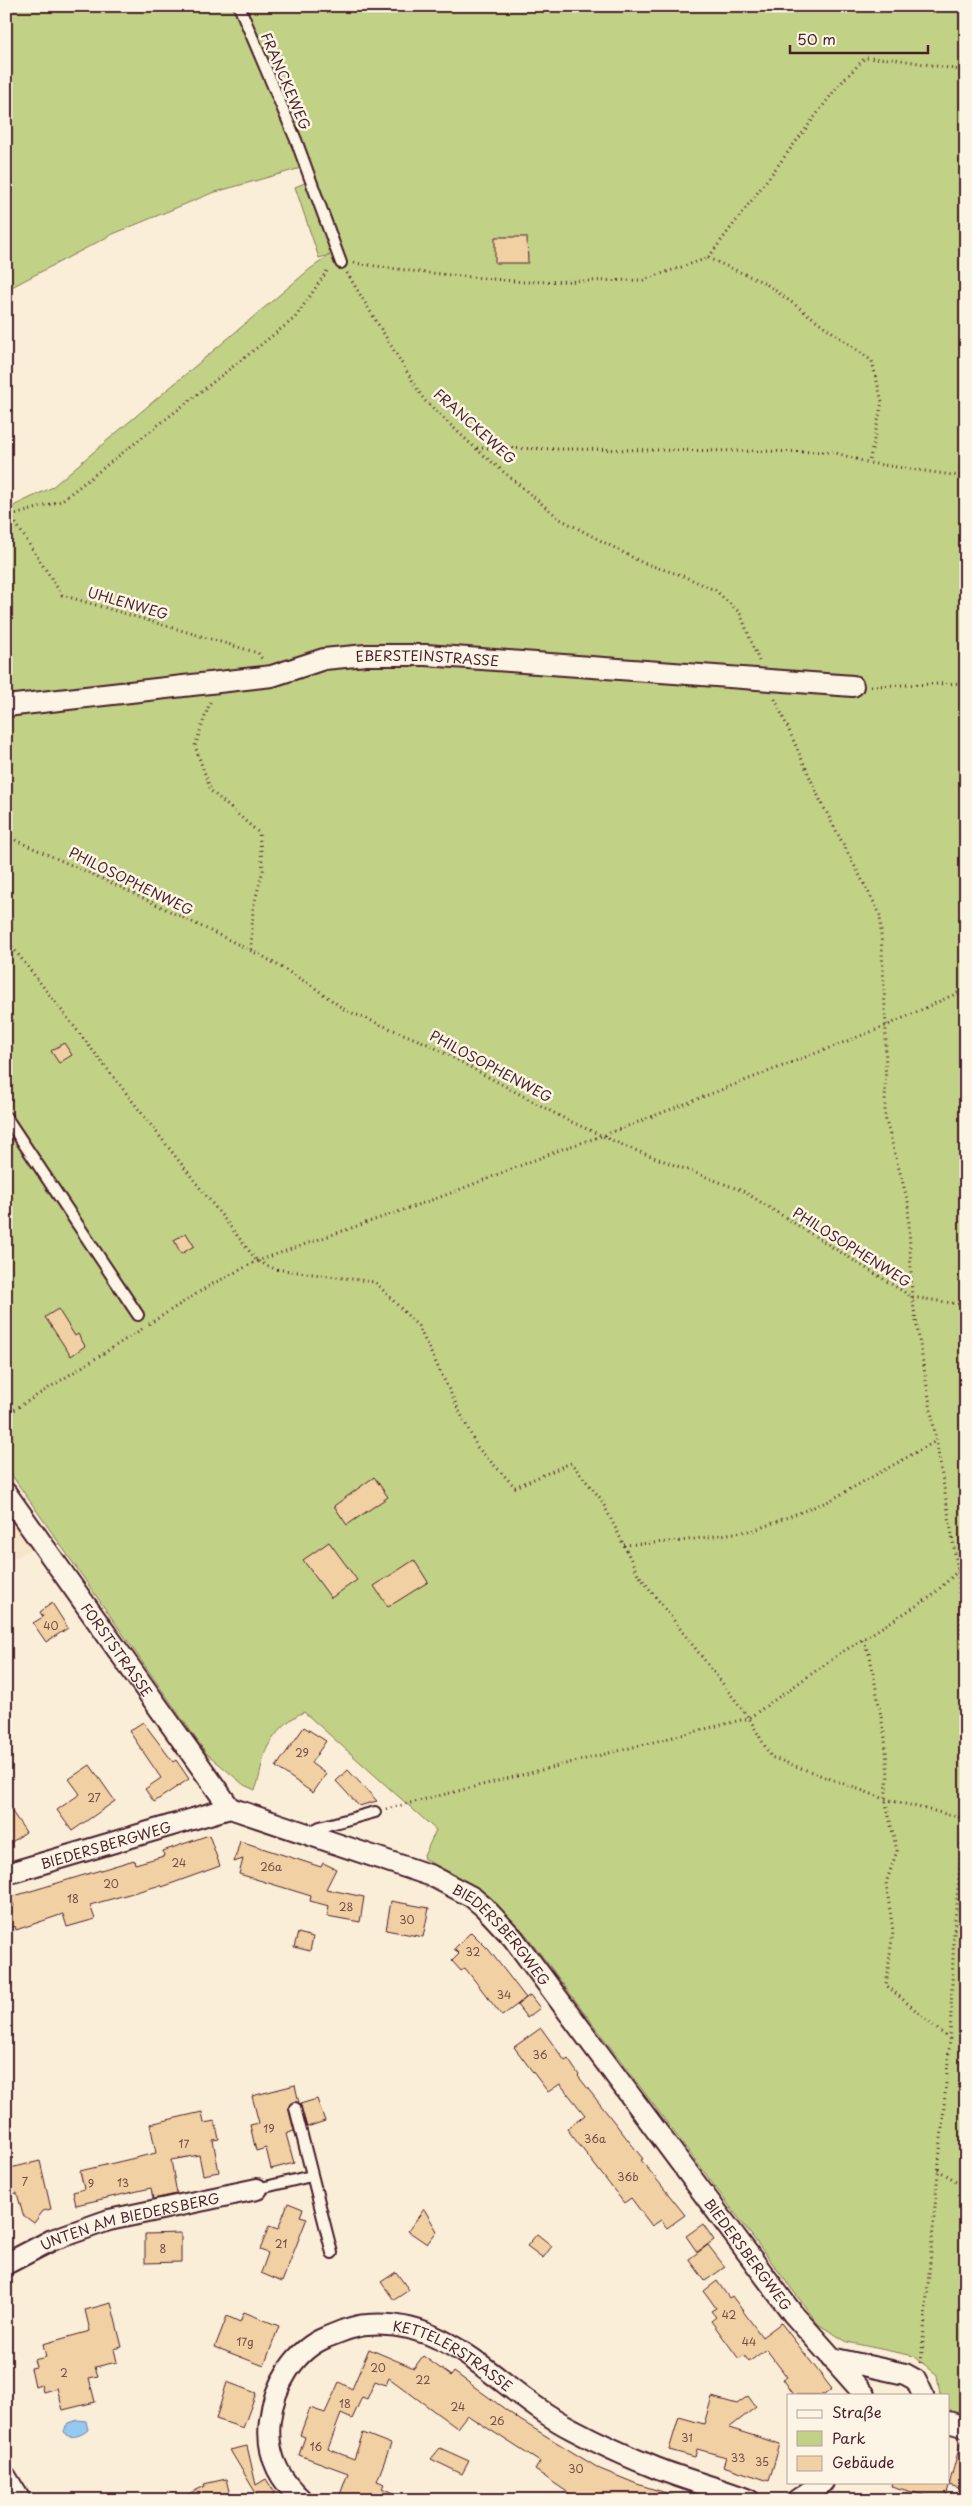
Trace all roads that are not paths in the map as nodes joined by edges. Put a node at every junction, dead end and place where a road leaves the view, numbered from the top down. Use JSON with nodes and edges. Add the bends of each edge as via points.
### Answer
{"nodes":[{"id":1,"x":239,"y":6,"type":"edge"},
{"id":2,"x":341,"y":262,"type":"road end"},
{"id":3,"x":853,"y":686,"type":"road end"},
{"id":4,"x":6,"y":706,"type":"edge"},
{"id":5,"x":6,"y":1117,"type":"edge"},
{"id":6,"x":138,"y":1315,"type":"dead end"},
{"id":7,"x":6,"y":1493,"type":"edge"},
{"id":8,"x":230,"y":1808,"type":"junction"},
{"id":9,"x":375,"y":1812,"type":"road end"},
{"id":10,"x":306,"y":1835,"type":"junction"},
{"id":11,"x":6,"y":1874,"type":"edge"},
{"id":12,"x":295,"y":2108,"type":"dead end"},
{"id":13,"x":311,"y":2176,"type":"junction"},
{"id":14,"x":257,"y":2189,"type":"joint"},
{"id":15,"x":332,"y":2253,"type":"dead end"},
{"id":16,"x":6,"y":2264,"type":"edge"},
{"id":17,"x":831,"y":2358,"type":"junction"},
{"id":18,"x":919,"y":2388,"type":"edge"},
{"id":19,"x":864,"y":2394,"type":"edge"},
{"id":20,"x":950,"y":2423,"type":"edge"},
{"id":21,"x":966,"y":2427,"type":"edge"},
{"id":22,"x":6,"y":2477,"type":"edge"},
{"id":23,"x":820,"y":2484,"type":"edge"},
{"id":24,"x":20,"y":2500,"type":"edge"},
{"id":25,"x":302,"y":2500,"type":"edge"},
{"id":26,"x":748,"y":2500,"type":"edge"},
{"id":27,"x":797,"y":2500,"type":"edge"}],
"edges":[{"from":1,"to":2,"type":"lane","name":"FRANCKEWEG","via":[[296,140]]},
{"from":3,"to":4,"type":"street","name":"EBERSTEINSTRASSE","via":[[426,655],[366,655],[324,659],[272,676]]},
{"from":5,"to":6,"type":"lane"},
{"from":7,"to":8,"type":"street","name":"FORSTSTRASSE"},
{"from":8,"to":10,"type":"street","name":"BIEDERSBERGWEG"},
{"from":8,"to":11,"type":"street","name":"BIEDERSBERGWEG"},
{"from":9,"to":10,"type":"lane","via":[[320,1827]]},
{"from":10,"to":17,"type":"street","name":"BIEDERSBERGWEG","via":[[432,1876],[458,1888],[484,1907],[513,1938],[794,2314]]},
{"from":12,"to":13,"type":"lane"},
{"from":13,"to":14,"type":"lane"},
{"from":13,"to":15,"type":"lane"},
{"from":14,"to":16,"type":"street","name":"UNTEN AM BIEDERSBERG","via":[[109,2220],[52,2240]]},
{"from":17,"to":18,"type":"street","via":[[905,2374]]},
{"from":17,"to":19,"type":"street","name":"BIEDERSBERGWEG"},
{"from":20,"to":21,"type":"street"},
{"from":22,"to":24,"type":"street"},
{"from":23,"to":27,"type":"street"},
{"from":25,"to":26,"type":"street","name":"KETTELERSTRASSE","via":[[276,2469],[269,2446],[275,2396],[287,2370],[301,2353],[324,2338],[366,2325],[400,2325],[449,2342],[564,2425],[607,2447]]}]}
